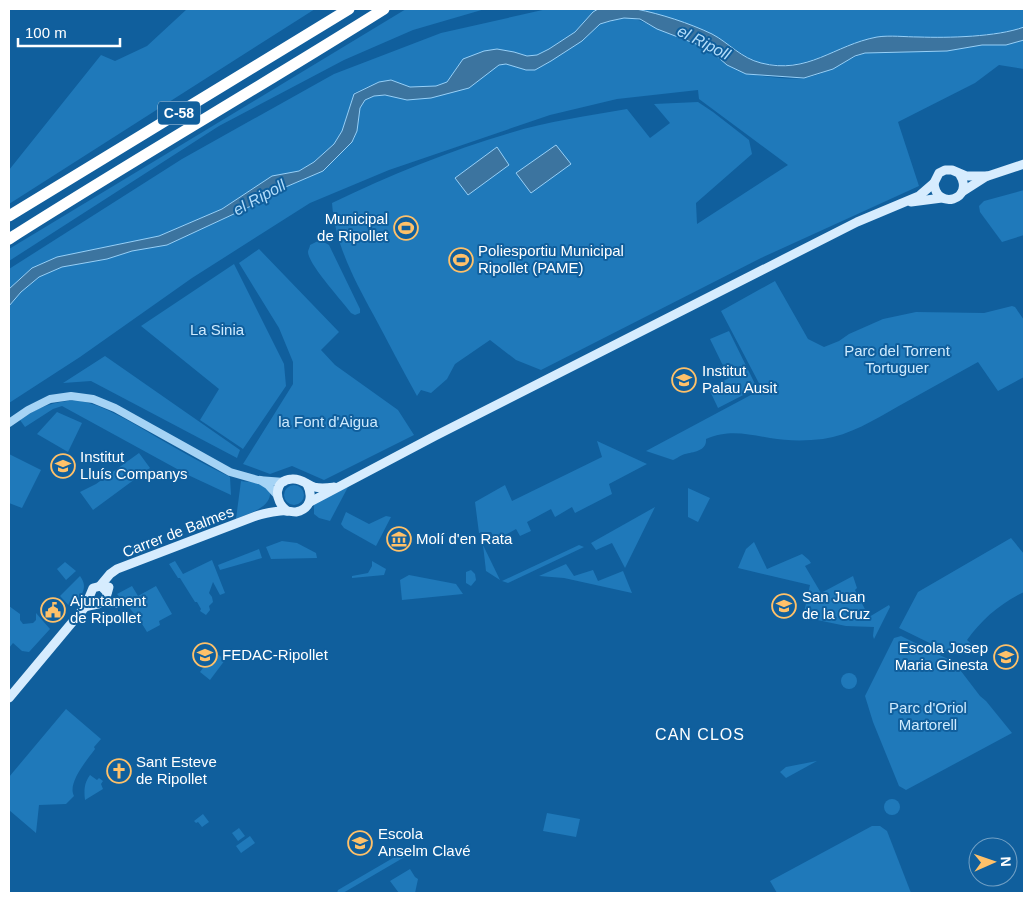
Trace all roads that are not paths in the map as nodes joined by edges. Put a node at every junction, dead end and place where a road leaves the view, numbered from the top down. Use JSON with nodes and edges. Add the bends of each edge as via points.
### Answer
{"nodes":[{"id":1,"x":349,"y":9,"type":"edge"},
{"id":2,"x":384,"y":9,"type":"edge"},
{"id":3,"x":1024,"y":164,"type":"edge"},
{"id":4,"x":960,"y":175,"type":"junction"},
{"id":5,"x":988,"y":176,"type":"junction"},
{"id":6,"x":934,"y":184,"type":"junction"},
{"id":7,"x":962,"y":192,"type":"junction"},
{"id":8,"x":942,"y":198,"type":"junction"},
{"id":9,"x":906,"y":202,"type":"junction"},
{"id":10,"x":9,"y":216,"type":"edge"},
{"id":11,"x":9,"y":239,"type":"edge"},
{"id":12,"x":9,"y":423,"type":"edge"},
{"id":13,"x":258,"y":480,"type":"junction"},
{"id":14,"x":284,"y":482,"type":"junction"},
{"id":15,"x":307,"y":484,"type":"junction"},
{"id":16,"x":336,"y":487,"type":"junction"},
{"id":17,"x":277,"y":496,"type":"junction"},
{"id":18,"x":310,"y":502,"type":"junction"},
{"id":19,"x":288,"y":510,"type":"junction"},
{"id":20,"x":264,"y":514,"type":"junction"},
{"id":21,"x":103,"y":593,"type":"junction"},
{"id":22,"x":90,"y":596,"type":"junction"},
{"id":23,"x":85,"y":608,"type":"junction"},
{"id":24,"x":9,"y":698,"type":"edge"}],
"edges":[{"from":1,"to":10,"type":"highway","number":"C-58"},
{"from":2,"to":11,"type":"highway","number":"C-58"},
{"from":3,"to":5,"type":"main road"},
{"from":4,"to":5,"type":"main road"},
{"from":4,"to":6,"type":"main road","via":[[945,170]]},
{"from":4,"to":7,"type":"main road"},
{"from":5,"to":7,"type":"main road"},
{"from":6,"to":8,"type":"main road"},
{"from":6,"to":9,"type":"main road"},
{"from":7,"to":8,"type":"main road","via":[[953,200]]},
{"from":8,"to":9,"type":"main road"},
{"from":9,"to":16,"type":"main road","via":[[857,222]]},
{"from":12,"to":13,"type":"street","via":[[50,399],[71,396],[93,399],[134,418],[218,467]]},
{"from":13,"to":14,"type":"street"},
{"from":13,"to":17,"type":"street","via":[[268,485]]},
{"from":14,"to":15,"type":"main road","via":[[294,479]]},
{"from":14,"to":17,"type":"main road"},
{"from":15,"to":16,"type":"main road","via":[[319,488]]},
{"from":15,"to":18,"type":"main road"},
{"from":16,"to":18,"type":"main road"},
{"from":17,"to":19,"type":"main road"},
{"from":17,"to":20,"type":"main road"},
{"from":18,"to":19,"type":"main road","via":[[299,511]]},
{"from":19,"to":20,"type":"main road","name":"Carrer de Balmes"},
{"from":20,"to":21,"type":"main road","name":"Carrer de Balmes","via":[[113,572]]},
{"from":21,"to":22,"type":"main road","via":[[92,601]]},
{"from":21,"to":22,"type":"main road","via":[[94,588]]},
{"from":21,"to":23,"type":"main road","name":"Carrer de Balmes"},
{"from":22,"to":23,"type":"main road","name":"Carrer de Balmes"},
{"from":23,"to":24,"type":"main road","name":"Carrer de Balmes"}]}
